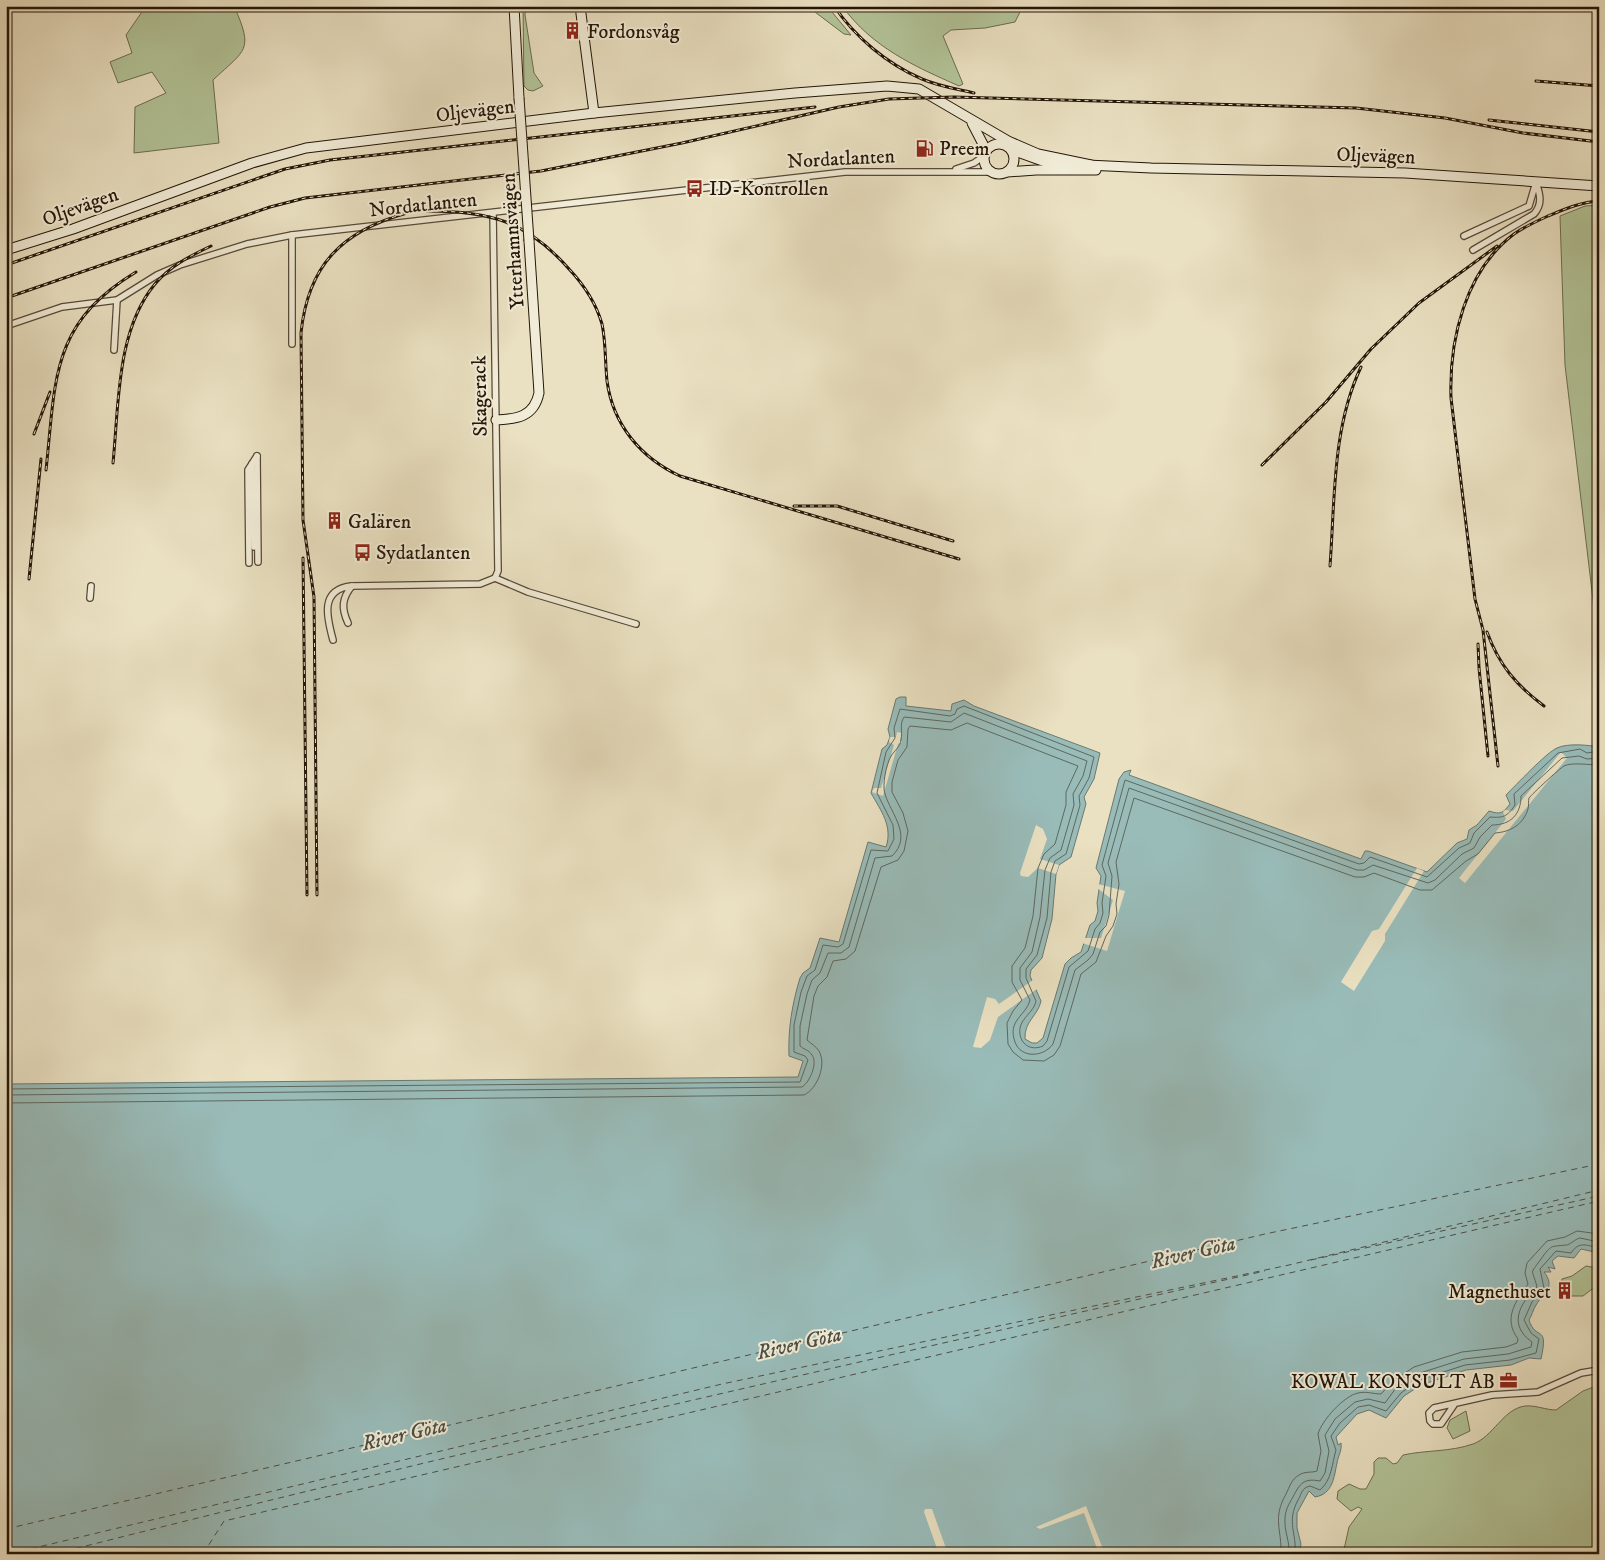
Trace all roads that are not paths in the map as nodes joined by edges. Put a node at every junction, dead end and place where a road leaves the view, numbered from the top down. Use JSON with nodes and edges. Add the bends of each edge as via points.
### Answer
{"nodes":[{"id":1,"x":509,"y":6,"type":"edge"},
{"id":2,"x":514,"y":6,"type":"edge"},
{"id":3,"x":580,"y":9,"type":"edge"},
{"id":4,"x":514,"y":30,"type":"junction"},
{"id":5,"x":594,"y":113,"type":"junction"},
{"id":6,"x":958,"y":113,"type":"junction"},
{"id":7,"x":972,"y":123,"type":"junction"},
{"id":8,"x":1000,"y":144,"type":"junction"},
{"id":9,"x":1012,"y":150,"type":"junction"},
{"id":10,"x":985,"y":153,"type":"junction"},
{"id":11,"x":1091,"y":165,"type":"junction"},
{"id":12,"x":1152,"y":168,"type":"junction"},
{"id":13,"x":949,"y":171,"type":"junction"},
{"id":14,"x":991,"y":172,"type":"junction"},
{"id":15,"x":1007,"y":172,"type":"junction"},
{"id":16,"x":1536,"y":182,"type":"junction"},
{"id":17,"x":1599,"y":186,"type":"edge"},
{"id":18,"x":493,"y":213,"type":"junction"},
{"id":19,"x":292,"y":235,"type":"junction"},
{"id":20,"x":1464,"y":236,"type":"dead end"},
{"id":21,"x":6,"y":250,"type":"edge"},
{"id":22,"x":1473,"y":250,"type":"dead end"},
{"id":23,"x":117,"y":300,"type":"junction"},
{"id":24,"x":6,"y":326,"type":"edge"},
{"id":25,"x":292,"y":344,"type":"dead end"},
{"id":26,"x":114,"y":350,"type":"dead end"},
{"id":27,"x":496,"y":420,"type":"junction"},
{"id":28,"x":252,"y":462,"type":"dead end"},
{"id":29,"x":254,"y":562,"type":"dead end"},
{"id":30,"x":494,"y":578,"type":"junction"},
{"id":31,"x":91,"y":586,"type":"dead end"},
{"id":32,"x":352,"y":586,"type":"junction"},
{"id":33,"x":90,"y":598,"type":"dead end"},
{"id":34,"x":348,"y":623,"type":"dead end"},
{"id":35,"x":636,"y":624,"type":"dead end"},
{"id":36,"x":333,"y":640,"type":"dead end"},
{"id":37,"x":1599,"y":1370,"type":"edge"},
{"id":38,"x":1454,"y":1405,"type":"junction"}],
"edges":[{"from":1,"to":4,"type":"street","name":"Ytterhamnsvägen"},
{"from":2,"to":4,"type":"street","name":"Ytterhamnsvägen"},
{"from":3,"to":5,"type":"street"},
{"from":4,"to":27,"type":"street","name":"Ytterhamnsvägen","bridge":true,"via":[[539,393],[536,405],[528,414],[518,419]]},
{"from":5,"to":6,"type":"street","name":"Oljevägen","via":[[887,86],[920,90]]},
{"from":5,"to":21,"type":"street","name":"Oljevägen","via":[[306,148],[252,163],[73,229]]},
{"from":6,"to":7,"type":"street","name":"Oljevägen"},
{"from":6,"to":11,"type":"street","name":"Oljevägen","via":[[1038,154]]},
{"from":7,"to":8,"type":"street","name":"Oljevägen"},
{"from":7,"to":10,"type":"street","name":"Oljevägen"},
{"from":8,"to":9,"type":"street","name":"Oljevägen"},
{"from":8,"to":10,"type":"street","via":[[992,145]]},
{"from":9,"to":11,"type":"street","name":"Oljevägen","via":[[1051,164]]},
{"from":9,"to":15,"type":"street","via":[[1014,163]]},
{"from":10,"to":13,"type":"street","name":"Nordatlanten","via":[[965,167]]},
{"from":10,"to":14,"type":"street","name":"Oljevägen","via":[[985,166]]},
{"from":11,"to":12,"type":"street","name":"Oljevägen"},
{"from":12,"to":15,"type":"street","name":"Oljevägen"},
{"from":12,"to":16,"type":"street","name":"Oljevägen","via":[[1396,173]]},
{"from":13,"to":14,"type":"street","name":"Nordatlanten"},
{"from":13,"to":18,"type":"street","name":"Nordatlanten","via":[[845,172]]},
{"from":14,"to":15,"type":"street","name":"Oljevägen"},
{"from":16,"to":17,"type":"street","name":"Oljevägen"},
{"from":16,"to":20,"type":"street","via":[[1529,206]]},
{"from":16,"to":22,"type":"street","via":[[1541,197],[1534,214]]},
{"from":18,"to":19,"type":"street","name":"Nordatlanten"},
{"from":18,"to":27,"type":"street","name":"Skagerack"},
{"from":19,"to":23,"type":"street","name":"Nordatlanten","via":[[247,244],[180,265],[157,274]]},
{"from":19,"to":25,"type":"street"},
{"from":23,"to":24,"type":"street","name":"Nordatlanten","via":[[62,307]]},
{"from":23,"to":26,"type":"street"},
{"from":27,"to":30,"type":"street","name":"Skagerack","via":[[498,570]]},
{"from":28,"to":29,"type":"street"},
{"from":30,"to":32,"type":"street","via":[[480,584]]},
{"from":30,"to":35,"type":"street","via":[[528,592]]},
{"from":31,"to":33,"type":"street"},
{"from":32,"to":34,"type":"street","via":[[343,600]]},
{"from":32,"to":36,"type":"street","via":[[338,589],[330,599],[327,616]]},
{"from":37,"to":38,"type":"street","via":[[1581,1373],[1538,1392],[1504,1394]]},
{"from":38,"to":38,"type":"street","via":[[1441,1424],[1430,1422],[1429,1413],[1434,1408]]}]}
